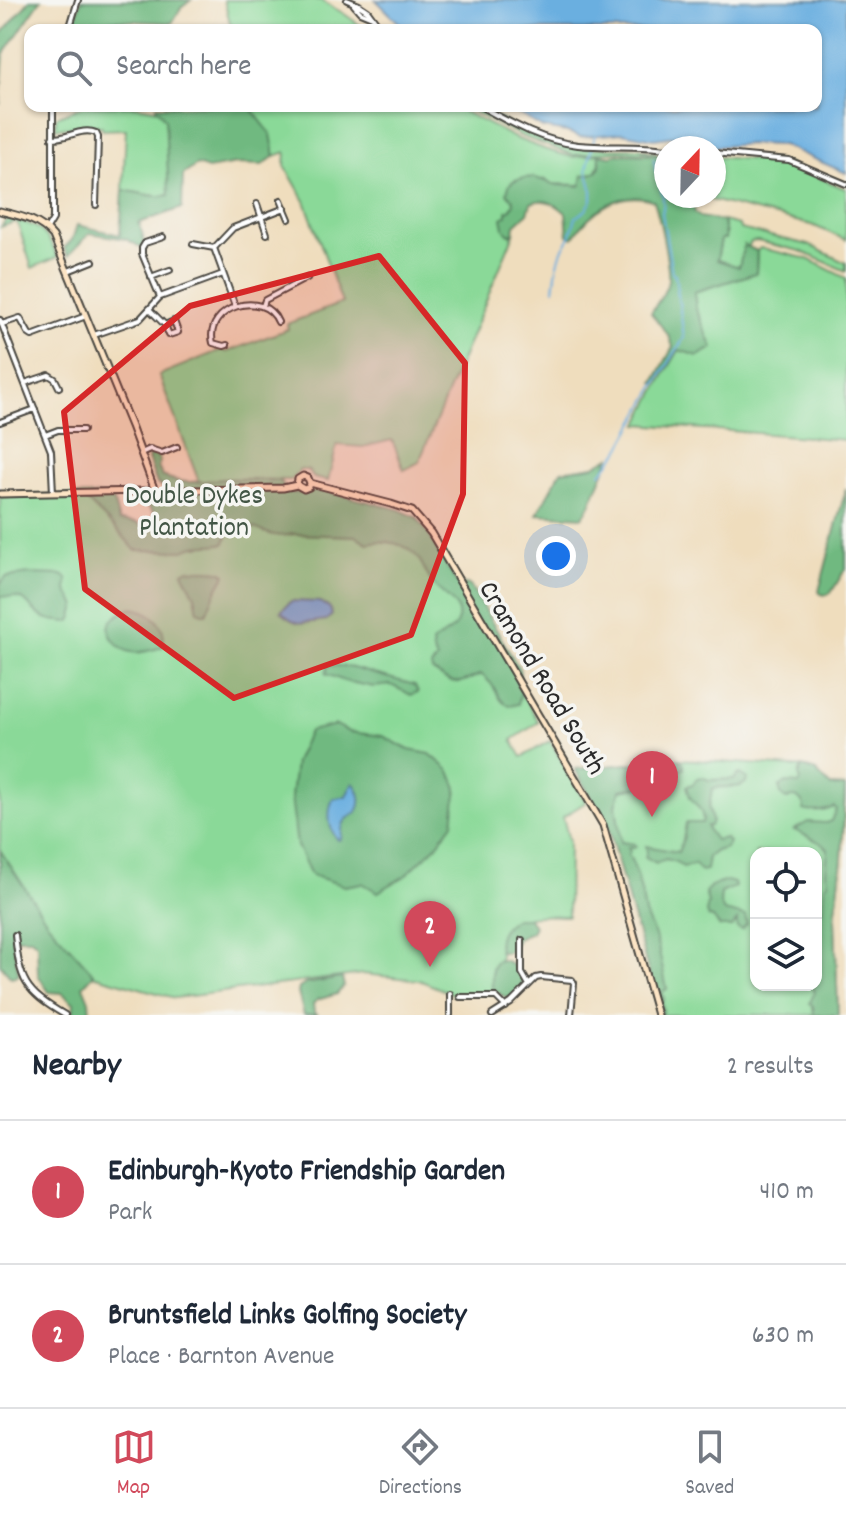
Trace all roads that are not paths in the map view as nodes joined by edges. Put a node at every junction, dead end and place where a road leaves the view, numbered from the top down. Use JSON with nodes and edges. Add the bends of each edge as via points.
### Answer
{"nodes":[{"id":1,"x":78,"y":0,"type":"edge"},
{"id":2,"x":347,"y":0,"type":"edge"},
{"id":3,"x":71,"y":24,"type":"edge"},
{"id":4,"x":377,"y":24,"type":"edge"},
{"id":5,"x":53,"y":112,"type":"edge"},
{"id":6,"x":491,"y":112,"type":"edge"},
{"id":7,"x":52,"y":138,"type":"junction"},
{"id":8,"x":654,"y":148,"type":"edge"},
{"id":9,"x":726,"y":154,"type":"edge"},
{"id":10,"x":846,"y":184,"type":"edge"},
{"id":11,"x":281,"y":200,"type":"dead end"},
{"id":12,"x":257,"y":204,"type":"dead end"},
{"id":13,"x":96,"y":205,"type":"dead end"},
{"id":14,"x":285,"y":208,"type":"junction"},
{"id":15,"x":0,"y":211,"type":"edge"},
{"id":16,"x":261,"y":217,"type":"junction"},
{"id":17,"x":289,"y":219,"type":"dead end"},
{"id":18,"x":47,"y":229,"type":"junction"},
{"id":19,"x":267,"y":234,"type":"dead end"},
{"id":20,"x":163,"y":237,"type":"dead end"},
{"id":21,"x":193,"y":244,"type":"dead end"},
{"id":22,"x":214,"y":248,"type":"junction"},
{"id":23,"x":93,"y":261,"type":"dead end"},
{"id":24,"x":170,"y":270,"type":"dead end"},
{"id":25,"x":68,"y":271,"type":"junction"},
{"id":26,"x":223,"y":274,"type":"junction"},
{"id":27,"x":151,"y":277,"type":"junction"},
{"id":28,"x":307,"y":278,"type":"dead end"},
{"id":29,"x":160,"y":297,"type":"junction"},
{"id":30,"x":235,"y":306,"type":"junction"},
{"id":31,"x":263,"y":306,"type":"junction"},
{"id":32,"x":149,"y":309,"type":"junction"},
{"id":33,"x":86,"y":316,"type":"junction"},
{"id":34,"x":1,"y":322,"type":"edge"},
{"id":35,"x":278,"y":322,"type":"dead end"},
{"id":36,"x":165,"y":325,"type":"dead end"},
{"id":37,"x":94,"y":335,"type":"junction"},
{"id":38,"x":227,"y":345,"type":"dead end"},
{"id":39,"x":25,"y":383,"type":"junction"},
{"id":40,"x":59,"y":387,"type":"dead end"},
{"id":41,"x":35,"y":409,"type":"junction"},
{"id":42,"x":0,"y":422,"type":"edge"},
{"id":43,"x":83,"y":430,"type":"dead end"},
{"id":44,"x":45,"y":435,"type":"junction"},
{"id":45,"x":177,"y":447,"type":"dead end"},
{"id":46,"x":141,"y":453,"type":"junction"},
{"id":47,"x":155,"y":491,"type":"junction"},
{"id":48,"x":53,"y":493,"type":"junction"},
{"id":49,"x":0,"y":494,"type":"edge"},
{"id":50,"x":15,"y":935,"type":"dead end"},
{"id":51,"x":522,"y":940,"type":"dead end"},
{"id":52,"x":529,"y":985,"type":"junction"},
{"id":53,"x":450,"y":994,"type":"dead end"},
{"id":54,"x":460,"y":997,"type":"dead end"},
{"id":55,"x":506,"y":1007,"type":"junction"},
{"id":56,"x":571,"y":1013,"type":"edge"},
{"id":57,"x":65,"y":1015,"type":"edge"},
{"id":58,"x":450,"y":1015,"type":"edge"},
{"id":59,"x":492,"y":1015,"type":"edge"},
{"id":60,"x":657,"y":1015,"type":"edge"}],
"edges":[{"from":1,"to":3,"type":"street"},
{"from":2,"to":4,"type":"street"},
{"from":5,"to":7,"type":"street"},
{"from":6,"to":8,"type":"street","via":[[559,142]]},
{"from":7,"to":13,"type":"street","via":[[96,133]]},
{"from":7,"to":18,"type":"street","via":[[53,219]]},
{"from":9,"to":10,"type":"street","via":[[789,160]]},
{"from":11,"to":14,"type":"street"},
{"from":12,"to":16,"type":"street"},
{"from":14,"to":16,"type":"street"},
{"from":14,"to":17,"type":"street"},
{"from":15,"to":18,"type":"street"},
{"from":16,"to":19,"type":"street"},
{"from":16,"to":22,"type":"street","via":[[233,228]]},
{"from":18,"to":25,"type":"street"},
{"from":20,"to":27,"type":"street","via":[[142,248]]},
{"from":21,"to":22,"type":"street"},
{"from":22,"to":26,"type":"street"},
{"from":23,"to":25,"type":"street"},
{"from":24,"to":27,"type":"street"},
{"from":25,"to":33,"type":"street"},
{"from":26,"to":29,"type":"street"},
{"from":26,"to":30,"type":"street"},
{"from":27,"to":29,"type":"street"},
{"from":28,"to":31,"type":"street"},
{"from":29,"to":32,"type":"street"},
{"from":30,"to":31,"type":"street"},
{"from":30,"to":38,"type":"street","via":[[216,321],[211,334],[213,343]]},
{"from":31,"to":35,"type":"street"},
{"from":32,"to":36,"type":"street"},
{"from":32,"to":37,"type":"street","via":[[140,319]]},
{"from":33,"to":34,"type":"street","via":[[32,336],[20,318]]},
{"from":33,"to":37,"type":"street"},
{"from":34,"to":39,"type":"street"},
{"from":37,"to":46,"type":"street"},
{"from":39,"to":40,"type":"street","via":[[49,375]]},
{"from":39,"to":41,"type":"street"},
{"from":41,"to":42,"type":"street"},
{"from":41,"to":44,"type":"street"},
{"from":43,"to":44,"type":"street"},
{"from":44,"to":48,"type":"street","via":[[52,456]]},
{"from":45,"to":46,"type":"street"},
{"from":46,"to":47,"type":"street"},
{"from":47,"to":48,"type":"street"},
{"from":47,"to":60,"type":"street","name":"Cramond Road South","via":[[297,485],[304,489],[310,483],[412,511],[431,533],[603,825]]},
{"from":48,"to":49,"type":"street"},
{"from":50,"to":57,"type":"street","via":[[26,985]]},
{"from":51,"to":52,"type":"street","via":[[522,973]]},
{"from":52,"to":55,"type":"street"},
{"from":52,"to":56,"type":"street","via":[[541,977],[572,980]]},
{"from":53,"to":58,"type":"street"},
{"from":54,"to":55,"type":"street","via":[[496,997]]},
{"from":55,"to":59,"type":"street"}]}
